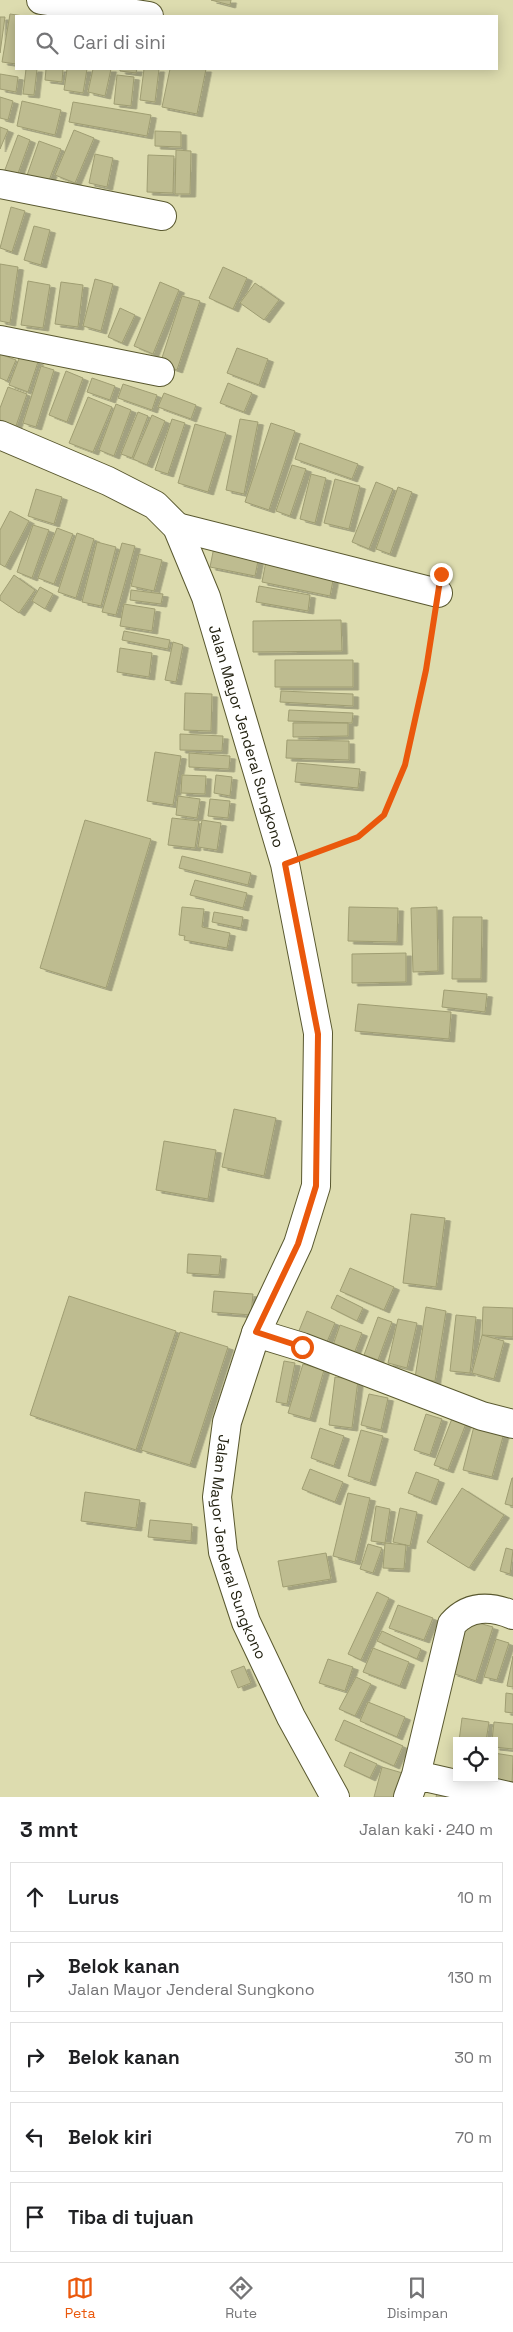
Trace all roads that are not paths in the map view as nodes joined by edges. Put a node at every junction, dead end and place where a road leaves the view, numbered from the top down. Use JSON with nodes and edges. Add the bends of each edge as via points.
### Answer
{"nodes":[{"id":1,"x":41,"y":0,"type":"edge"},
{"id":2,"x":142,"y":15,"type":"edge"},
{"id":3,"x":0,"y":184,"type":"edge"},
{"id":4,"x":162,"y":216,"type":"dead end"},
{"id":5,"x":0,"y":340,"type":"edge"},
{"id":6,"x":160,"y":372,"type":"dead end"},
{"id":7,"x":0,"y":435,"type":"edge"},
{"id":8,"x":177,"y":526,"type":"junction"},
{"id":9,"x":438,"y":593,"type":"road end"},
{"id":10,"x":256,"y":1332,"type":"junction"},
{"id":11,"x":513,"y":1424,"type":"edge"},
{"id":12,"x":513,"y":1615,"type":"edge"},
{"id":13,"x":412,"y":1786,"type":"edge"},
{"id":14,"x":335,"y":1797,"type":"edge"},
{"id":15,"x":513,"y":1797,"type":"edge"}],
"edges":[{"from":1,"to":2,"type":"main road"},
{"from":3,"to":4,"type":"main road"},
{"from":5,"to":6,"type":"main road"},
{"from":7,"to":8,"type":"main road","name":"Jalan Mayor Jenderal Sungkono","via":[[108,481],[155,505]]},
{"from":8,"to":9,"type":"main road"},
{"from":8,"to":10,"type":"main road","name":"Jalan Mayor Jenderal Sungkono","via":[[206,596],[285,864],[318,1034],[316,1186],[298,1244]]},
{"from":10,"to":11,"type":"main road","via":[[482,1416]]},
{"from":10,"to":14,"type":"main road","name":"Jalan Mayor Jenderal Sungkono","via":[[227,1422],[217,1497],[223,1552],[246,1622],[291,1717]]},
{"from":12,"to":13,"type":"main road","via":[[500,1610],[478,1609],[461,1614],[452,1624]]},
{"from":13,"to":15,"type":"main road"}]}
